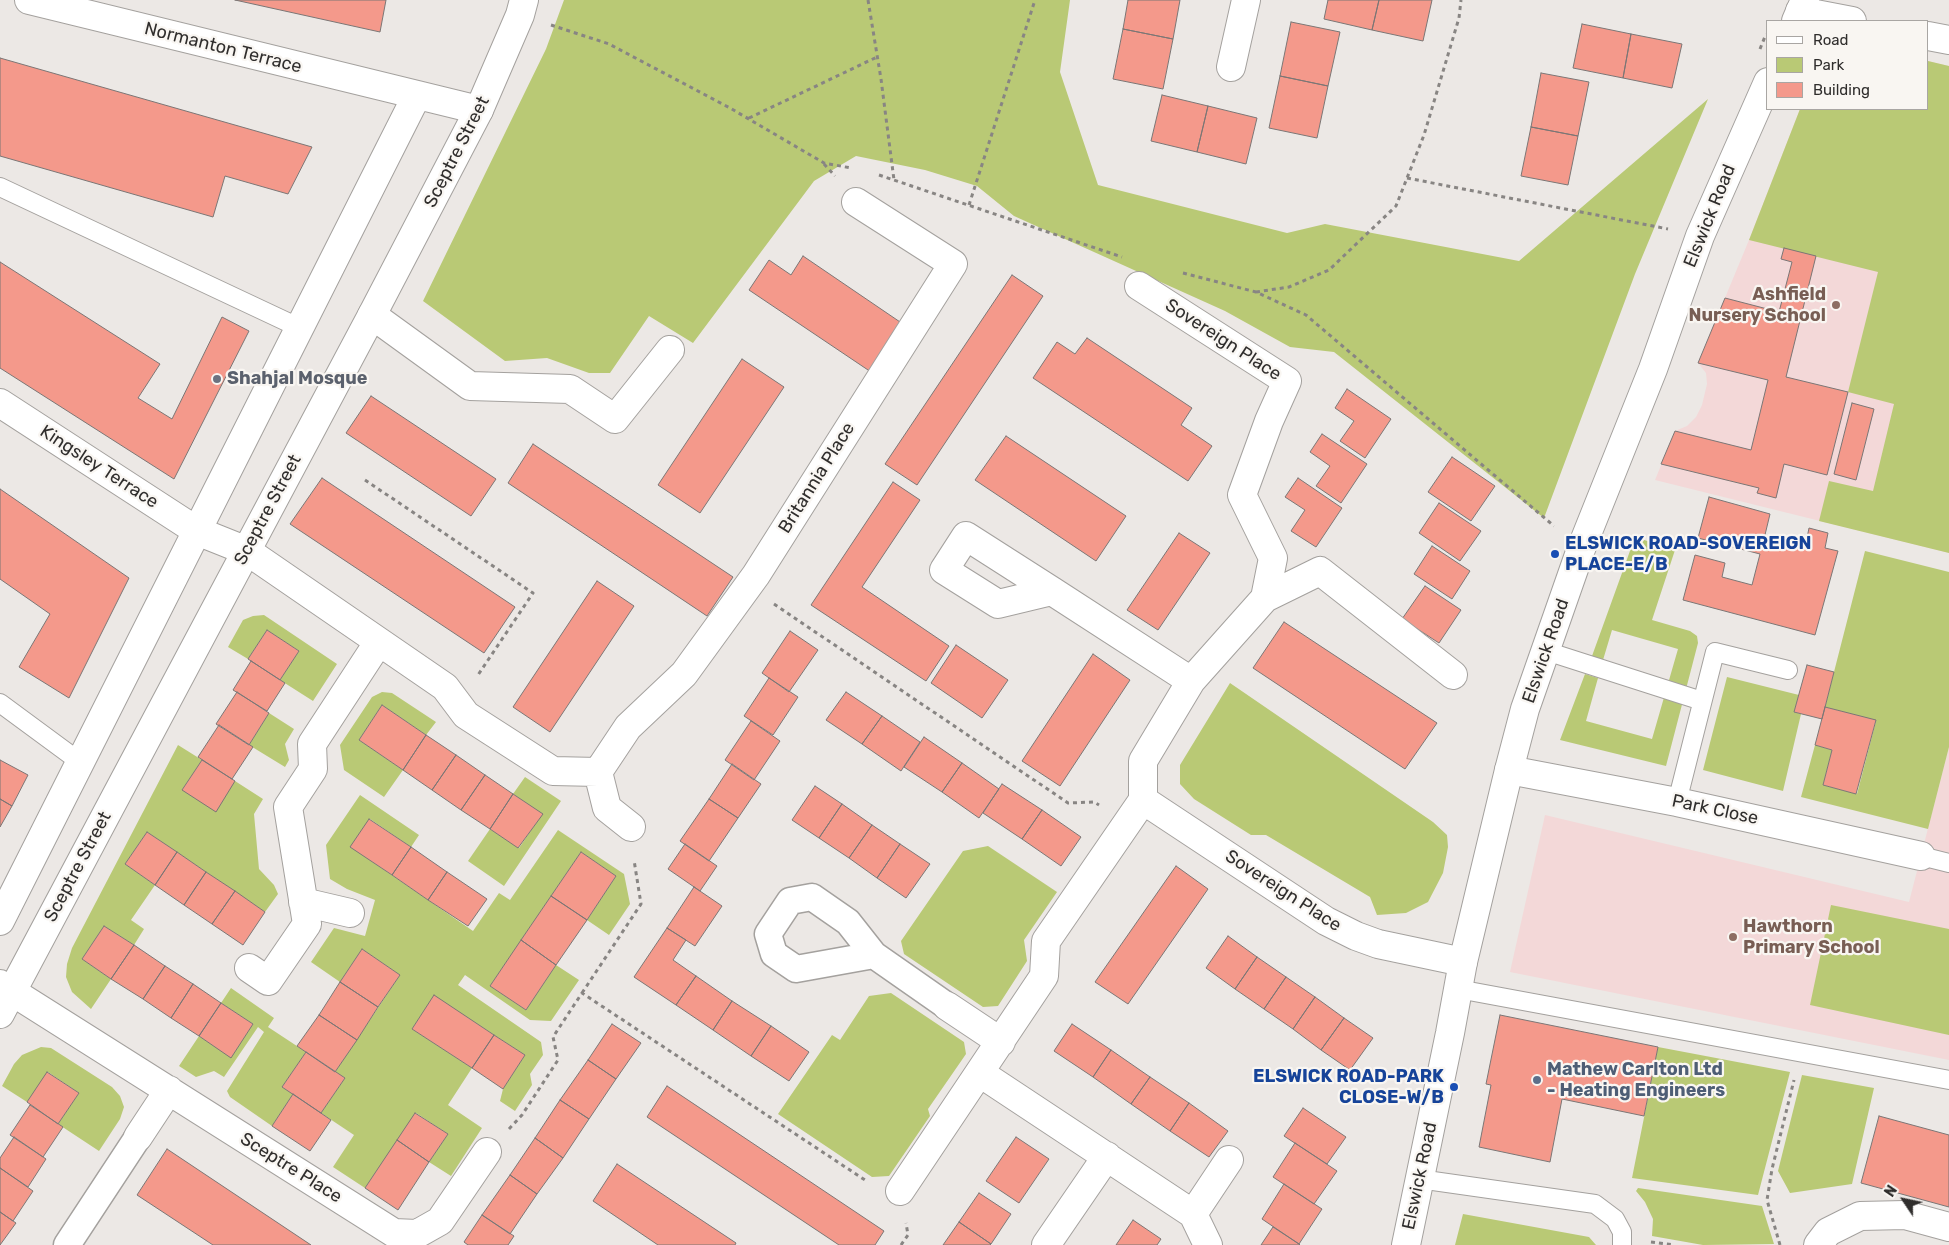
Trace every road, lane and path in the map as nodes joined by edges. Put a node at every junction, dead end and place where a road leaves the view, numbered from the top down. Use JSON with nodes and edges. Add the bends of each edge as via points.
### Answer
{"nodes":[{"id":1,"x":29,"y":0,"type":"edge"},
{"id":2,"x":868,"y":0,"type":"edge"},
{"id":3,"x":1035,"y":0,"type":"edge"},
{"id":4,"x":1246,"y":0,"type":"edge"},
{"id":5,"x":1461,"y":0,"type":"edge"},
{"id":6,"x":522,"y":7,"type":"edge"},
{"id":7,"x":1800,"y":11,"type":"edge"},
{"id":8,"x":1847,"y":20,"type":"edge"},
{"id":9,"x":1929,"y":36,"type":"edge"},
{"id":10,"x":1949,"y":40,"type":"edge"},
{"id":11,"x":877,"y":57,"type":"junction"},
{"id":12,"x":1231,"y":68,"type":"dead end"},
{"id":13,"x":1766,"y":87,"type":"edge"},
{"id":14,"x":417,"y":95,"type":"junction"},
{"id":15,"x":479,"y":110,"type":"junction"},
{"id":16,"x":748,"y":118,"type":"junction"},
{"id":17,"x":860,"y":170,"type":"dead end"},
{"id":18,"x":878,"y":174,"type":"dead end"},
{"id":19,"x":1408,"y":178,"type":"junction"},
{"id":20,"x":894,"y":180,"type":"junction"},
{"id":21,"x":0,"y":186,"type":"edge"},
{"id":22,"x":856,"y":202,"type":"dead end"},
{"id":23,"x":969,"y":205,"type":"junction"},
{"id":24,"x":1700,"y":236,"type":"junction"},
{"id":25,"x":1127,"y":258,"type":"dead end"},
{"id":26,"x":1182,"y":273,"type":"dead end"},
{"id":27,"x":1139,"y":286,"type":"dead end"},
{"id":28,"x":1256,"y":292,"type":"junction"},
{"id":29,"x":372,"y":315,"type":"junction"},
{"id":30,"x":300,"y":328,"type":"junction"},
{"id":31,"x":670,"y":350,"type":"dead end"},
{"id":32,"x":0,"y":403,"type":"edge"},
{"id":33,"x":366,"y":480,"type":"dead end"},
{"id":34,"x":197,"y":531,"type":"junction"},
{"id":35,"x":1582,"y":549,"type":"junction"},
{"id":36,"x":246,"y":551,"type":"junction"},
{"id":37,"x":747,"y":586,"type":"junction"},
{"id":38,"x":1052,"y":591,"type":"dead end"},
{"id":39,"x":1265,"y":598,"type":"junction"},
{"id":40,"x":378,"y":643,"type":"junction"},
{"id":41,"x":1546,"y":650,"type":"junction"},
{"id":42,"x":1788,"y":670,"type":"dead end"},
{"id":43,"x":1453,"y":675,"type":"dead end"},
{"id":44,"x":1191,"y":681,"type":"junction"},
{"id":45,"x":1702,"y":701,"type":"junction"},
{"id":46,"x":0,"y":703,"type":"edge"},
{"id":47,"x":458,"y":704,"type":"junction"},
{"id":48,"x":80,"y":762,"type":"junction"},
{"id":49,"x":1508,"y":770,"type":"junction"},
{"id":50,"x":598,"y":772,"type":"junction"},
{"id":51,"x":1143,"y":800,"type":"junction"},
{"id":52,"x":1678,"y":802,"type":"junction"},
{"id":53,"x":1128,"y":823,"type":"junction"},
{"id":54,"x":632,"y":827,"type":"joint"},
{"id":55,"x":1921,"y":856,"type":"joint"},
{"id":56,"x":1949,"y":864,"type":"edge"},
{"id":57,"x":303,"y":902,"type":"junction"},
{"id":58,"x":350,"y":913,"type":"dead end"},
{"id":59,"x":0,"y":921,"type":"edge"},
{"id":60,"x":874,"y":955,"type":"dead end"},
{"id":61,"x":1463,"y":962,"type":"junction"},
{"id":62,"x":249,"y":968,"type":"dead end"},
{"id":63,"x":1458,"y":989,"type":"junction"},
{"id":64,"x":582,"y":993,"type":"junction"},
{"id":65,"x":4,"y":996,"type":"edge"},
{"id":66,"x":947,"y":1006,"type":"joint"},
{"id":67,"x":1001,"y":1042,"type":"junction"},
{"id":68,"x":1801,"y":1054,"type":"junction"},
{"id":69,"x":980,"y":1073,"type":"junction"},
{"id":70,"x":1949,"y":1080,"type":"edge"},
{"id":71,"x":169,"y":1090,"type":"junction"},
{"id":72,"x":138,"y":1137,"type":"joint"},
{"id":73,"x":487,"y":1152,"type":"joint"},
{"id":74,"x":1107,"y":1156,"type":"junction"},
{"id":75,"x":1229,"y":1160,"type":"dead end"},
{"id":76,"x":1419,"y":1179,"type":"junction"},
{"id":77,"x":900,"y":1191,"type":"joint"},
{"id":78,"x":1193,"y":1214,"type":"junction"},
{"id":79,"x":1949,"y":1227,"type":"edge"},
{"id":80,"x":413,"y":1240,"type":"edge"},
{"id":81,"x":1650,"y":1242,"type":"dead end"},
{"id":82,"x":67,"y":1245,"type":"edge"},
{"id":83,"x":1046,"y":1245,"type":"edge"},
{"id":84,"x":1208,"y":1245,"type":"edge"},
{"id":85,"x":1406,"y":1245,"type":"edge"},
{"id":86,"x":1622,"y":1245,"type":"edge"},
{"id":87,"x":1674,"y":1245,"type":"edge"},
{"id":88,"x":1780,"y":1245,"type":"edge"},
{"id":89,"x":1818,"y":1245,"type":"edge"}],
"edges":[{"from":1,"to":14,"type":"street","name":"Normanton Terrace"},
{"from":2,"to":11,"type":"path"},
{"from":3,"to":23,"type":"path"},
{"from":4,"to":12,"type":"street"},
{"from":5,"to":19,"type":"path","via":[[1459,18]]},
{"from":6,"to":15,"type":"street","name":"Sceptre Street"},
{"from":6,"to":16,"type":"path","via":[[608,44]]},
{"from":7,"to":8,"type":"street"},
{"from":9,"to":10,"type":"street"},
{"from":11,"to":16,"type":"path"},
{"from":11,"to":20,"type":"path"},
{"from":13,"to":24,"type":"street","name":"Elswick Road"},
{"from":14,"to":15,"type":"street","name":"Normanton Terrace"},
{"from":14,"to":30,"type":"street"},
{"from":15,"to":29,"type":"street","name":"Sceptre Street"},
{"from":16,"to":17,"type":"path","via":[[824,163]]},
{"from":18,"to":20,"type":"path"},
{"from":19,"to":24,"type":"path"},
{"from":19,"to":28,"type":"path","via":[[1396,206],[1329,270],[1290,287]]},
{"from":20,"to":23,"type":"path"},
{"from":21,"to":30,"type":"lane"},
{"from":22,"to":37,"type":"street","name":"Britannia Place","via":[[953,264]]},
{"from":23,"to":25,"type":"path"},
{"from":24,"to":35,"type":"street","name":"Elswick Road","via":[[1653,369]]},
{"from":26,"to":28,"type":"path"},
{"from":27,"to":39,"type":"street","name":"Sovereign Place","via":[[1287,381],[1242,495],[1274,558]]},
{"from":28,"to":35,"type":"path","via":[[1306,315]]},
{"from":29,"to":31,"type":"street","via":[[470,386],[570,389],[615,419]]},
{"from":29,"to":36,"type":"street","name":"Sceptre Street"},
{"from":30,"to":34,"type":"street"},
{"from":32,"to":34,"type":"street","name":"Kingsley Terrace"},
{"from":33,"to":47,"type":"path","via":[[533,593]]},
{"from":34,"to":36,"type":"street","name":"Kingsley Terrace"},
{"from":34,"to":48,"type":"street"},
{"from":35,"to":41,"type":"street","name":"Elswick Road"},
{"from":36,"to":40,"type":"street"},
{"from":36,"to":65,"type":"street","name":"Sceptre Street"},
{"from":37,"to":50,"type":"street","name":"Britannia Place","via":[[684,674],[628,727]]},
{"from":37,"to":53,"type":"path","via":[[1068,803],[1094,802]]},
{"from":38,"to":44,"type":"street"},
{"from":39,"to":43,"type":"street","name":"Sovereign Place","via":[[1320,571]]},
{"from":39,"to":44,"type":"street","name":"Sovereign Place"},
{"from":40,"to":47,"type":"street","via":[[444,687]]},
{"from":40,"to":57,"type":"street","via":[[312,744],[313,769],[288,808]]},
{"from":41,"to":45,"type":"lane"},
{"from":41,"to":49,"type":"street","name":"Elswick Road"},
{"from":42,"to":45,"type":"lane","via":[[1715,652]]},
{"from":44,"to":51,"type":"street","name":"Sovereign Place","via":[[1143,761]]},
{"from":45,"to":52,"type":"lane"},
{"from":46,"to":48,"type":"lane"},
{"from":47,"to":50,"type":"street","via":[[466,715],[552,771]]},
{"from":48,"to":59,"type":"street"},
{"from":49,"to":52,"type":"street","name":"Park Close"},
{"from":49,"to":61,"type":"street","name":"Elswick Road"},
{"from":50,"to":54,"type":"street","via":[[607,808]]},
{"from":51,"to":53,"type":"street"},
{"from":51,"to":61,"type":"street","name":"Sovereign Place","via":[[1333,925],[1378,944]]},
{"from":52,"to":55,"type":"street","name":"Park Close"},
{"from":53,"to":67,"type":"street","via":[[1046,941],[1044,976]]},
{"from":54,"to":64,"type":"path","via":[[634,870],[641,904]]},
{"from":55,"to":56,"type":"lane"},
{"from":57,"to":58,"type":"street"},
{"from":57,"to":62,"type":"street","via":[[307,924],[268,981]]},
{"from":60,"to":66,"type":"street"},
{"from":61,"to":63,"type":"street","name":"Elswick Road"},
{"from":63,"to":68,"type":"lane"},
{"from":63,"to":76,"type":"street","name":"Elswick Road"},
{"from":64,"to":73,"type":"path","via":[[552,1037],[558,1060],[522,1115]]},
{"from":64,"to":77,"type":"path","via":[[885,1193]]},
{"from":65,"to":71,"type":"street","name":"Sceptre Place"},
{"from":66,"to":67,"type":"street"},
{"from":67,"to":69,"type":"street"},
{"from":68,"to":70,"type":"lane"},
{"from":68,"to":88,"type":"path","via":[[1767,1200]]},
{"from":69,"to":74,"type":"street"},
{"from":69,"to":77,"type":"street"},
{"from":71,"to":72,"type":"street"},
{"from":71,"to":80,"type":"street","name":"Sceptre Place","via":[[394,1233]]},
{"from":72,"to":82,"type":"street"},
{"from":73,"to":80,"type":"street","name":"Sceptre Place","via":[[440,1221]]},
{"from":74,"to":78,"type":"street"},
{"from":74,"to":83,"type":"street"},
{"from":75,"to":78,"type":"street"},
{"from":76,"to":85,"type":"street","name":"Elswick Road"},
{"from":76,"to":86,"type":"lane","via":[[1595,1204],[1615,1218],[1622,1232]]},
{"from":78,"to":84,"type":"street"},
{"from":79,"to":89,"type":"street","via":[[1905,1215],[1860,1216],[1828,1232]]},
{"from":81,"to":87,"type":"path"}]}
